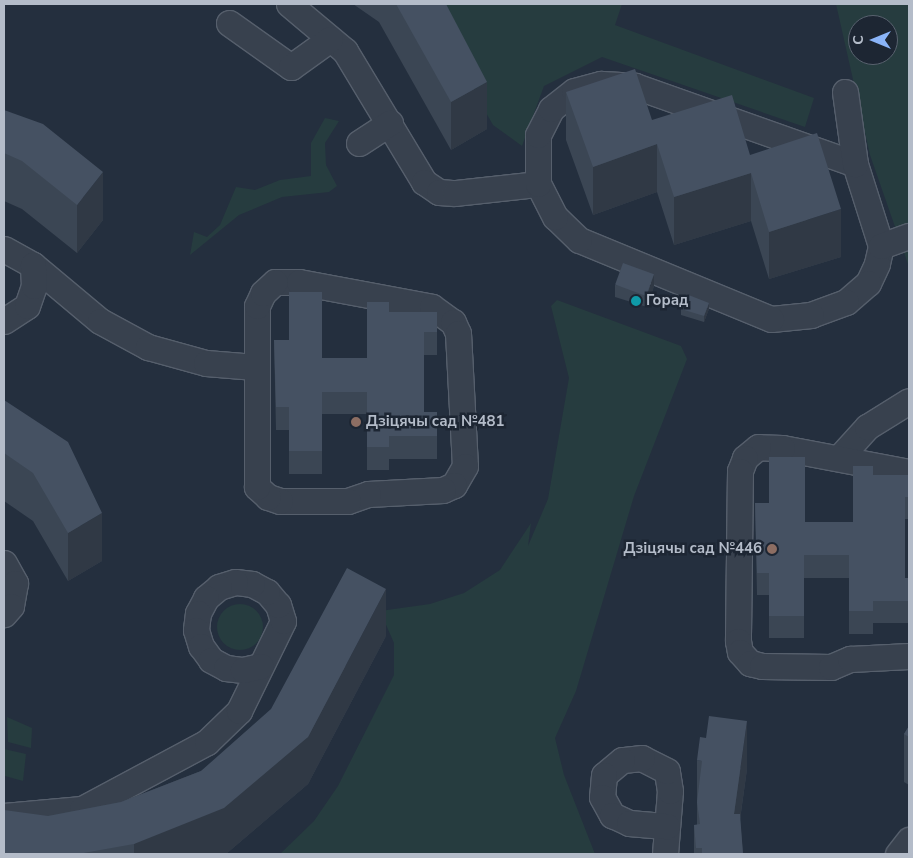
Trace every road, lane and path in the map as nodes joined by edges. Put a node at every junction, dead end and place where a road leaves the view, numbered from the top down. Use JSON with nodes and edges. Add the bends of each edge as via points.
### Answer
{"nodes":[{"id":1,"x":289,"y":4,"type":"edge"},
{"id":2,"x":229,"y":23,"type":"dead end"},
{"id":3,"x":330,"y":39,"type":"junction"},
{"id":4,"x":845,"y":92,"type":"dead end"},
{"id":5,"x":390,"y":123,"type":"junction"},
{"id":6,"x":358,"y":143,"type":"dead end"},
{"id":7,"x":855,"y":164,"type":"junction"},
{"id":8,"x":538,"y":184,"type":"junction"},
{"id":9,"x":909,"y":236,"type":"edge"},
{"id":10,"x":881,"y":246,"type":"junction"},
{"id":11,"x":4,"y":249,"type":"edge"},
{"id":12,"x":33,"y":265,"type":"junction"},
{"id":13,"x":4,"y":321,"type":"edge"},
{"id":14,"x":256,"y":367,"type":"junction"},
{"id":15,"x":909,"y":401,"type":"edge"},
{"id":16,"x":839,"y":458,"type":"junction"},
{"id":17,"x":909,"y":472,"type":"edge"},
{"id":18,"x":4,"y":563,"type":"edge"},
{"id":19,"x":4,"y":614,"type":"edge"},
{"id":20,"x":909,"y":656,"type":"edge"},
{"id":21,"x":261,"y":666,"type":"dead end"},
{"id":22,"x":4,"y":816,"type":"edge"},
{"id":23,"x":667,"y":826,"type":"dead end"},
{"id":24,"x":909,"y":840,"type":"edge"},
{"id":25,"x":665,"y":854,"type":"edge"},
{"id":26,"x":898,"y":854,"type":"edge"}],
"edges":[{"from":1,"to":3,"type":"lane"},
{"from":2,"to":3,"type":"lane","via":[[291,67]]},
{"from":3,"to":5,"type":"lane","via":[[345,51]]},
{"from":4,"to":7,"type":"lane"},
{"from":5,"to":6,"type":"lane"},
{"from":5,"to":8,"type":"lane","via":[[424,182],[439,192]]},
{"from":7,"to":8,"type":"lane","via":[[634,86],[601,84],[574,91],[551,109],[538,135]]},
{"from":7,"to":10,"type":"lane"},
{"from":8,"to":10,"type":"lane","via":[[555,217],[579,240],[771,319],[811,315],[846,302],[868,283],[878,264]]},
{"from":9,"to":10,"type":"lane"},
{"from":11,"to":12,"type":"lane"},
{"from":12,"to":13,"type":"lane","via":[[34,286],[27,306]]},
{"from":12,"to":14,"type":"lane","via":[[100,321],[148,347],[206,362]]},
{"from":14,"to":14,"type":"lane","via":[[257,306],[263,293],[275,282],[300,282],[444,313],[458,333],[465,466],[460,476],[454,485],[443,490],[368,494],[348,502],[268,498],[257,487],[255,476]]},
{"from":15,"to":16,"type":"lane","via":[[867,427]]},
{"from":16,"to":17,"type":"lane"},
{"from":16,"to":20,"type":"lane","via":[[758,447],[745,458],[740,472],[738,532],[740,652],[750,663],[762,666],[831,667],[850,659]]},
{"from":18,"to":19,"type":"lane","via":[[14,583],[12,606]]},
{"from":21,"to":22,"type":"lane","via":[[239,711],[207,742],[82,809]]},
{"from":23,"to":25,"type":"lane"},
{"from":24,"to":26,"type":"lane"}]}
